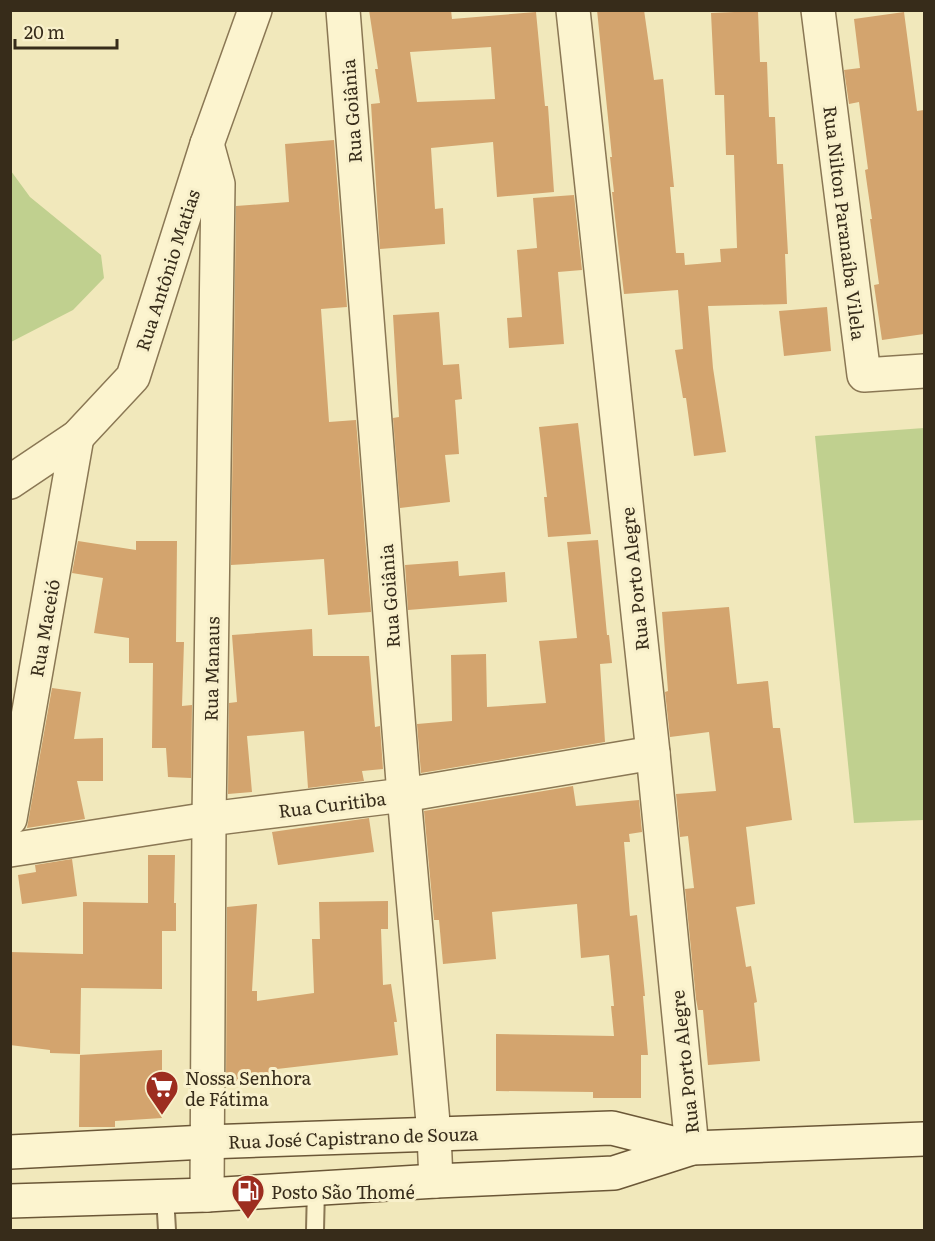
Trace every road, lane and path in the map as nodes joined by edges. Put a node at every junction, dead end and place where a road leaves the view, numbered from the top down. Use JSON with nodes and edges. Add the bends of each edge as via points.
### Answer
{"nodes":[{"id":1,"x":255,"y":10,"type":"edge"},
{"id":2,"x":344,"y":10,"type":"edge"},
{"id":3,"x":573,"y":10,"type":"edge"},
{"id":4,"x":818,"y":10,"type":"edge"},
{"id":5,"x":207,"y":144,"type":"junction"},
{"id":6,"x":924,"y":371,"type":"edge"},
{"id":7,"x":77,"y":437,"type":"junction"},
{"id":8,"x":10,"y":482,"type":"edge"},
{"id":9,"x":653,"y":753,"type":"junction"},
{"id":10,"x":404,"y":795,"type":"junction"},
{"id":11,"x":10,"y":819,"type":"edge"},
{"id":12,"x":209,"y":819,"type":"junction"},
{"id":13,"x":10,"y":850,"type":"edge"},
{"id":14,"x":434,"y":1134,"type":"junction"},
{"id":15,"x":924,"y":1139,"type":"edge"},
{"id":16,"x":206,"y":1142,"type":"junction"},
{"id":17,"x":692,"y":1148,"type":"junction"},
{"id":18,"x":10,"y":1152,"type":"edge"},
{"id":19,"x":435,"y":1181,"type":"junction"},
{"id":20,"x":316,"y":1188,"type":"junction"},
{"id":21,"x":207,"y":1195,"type":"junction"},
{"id":22,"x":165,"y":1196,"type":"junction"},
{"id":23,"x":10,"y":1201,"type":"edge"},
{"id":24,"x":167,"y":1230,"type":"edge"},
{"id":25,"x":315,"y":1230,"type":"edge"}],
"edges":[{"from":1,"to":5,"type":"street","name":"Rua Antônio Matias"},
{"from":2,"to":10,"type":"street","name":"Rua Goiânia"},
{"from":3,"to":9,"type":"street","name":"Rua Porto Alegre"},
{"from":4,"to":6,"type":"street","name":"Rua Nilton Paranaíba Vilela","via":[[864,375]]},
{"from":5,"to":7,"type":"street","name":"Rua Antônio Matias","via":[[133,377]]},
{"from":5,"to":12,"type":"street","name":"Rua Manaus","via":[[218,184]]},
{"from":7,"to":8,"type":"street","name":"Rua Antônio Matias"},
{"from":7,"to":11,"type":"street","name":"Rua Maceió"},
{"from":9,"to":10,"type":"street","name":"Rua Curitiba"},
{"from":9,"to":17,"type":"street","name":"Rua Porto Alegre"},
{"from":10,"to":12,"type":"street","name":"Rua Curitiba"},
{"from":10,"to":14,"type":"street","name":"Rua Goiânia"},
{"from":12,"to":13,"type":"street","name":"Rua Curitiba"},
{"from":12,"to":16,"type":"street","name":"Rua Manaus"},
{"from":14,"to":16,"type":"street","name":"Rua José Capistrano de Souza"},
{"from":14,"to":17,"type":"street","name":"Rua José Capistrano de Souza","via":[[612,1128]]},
{"from":14,"to":19,"type":"street","name":"Rua Goiânia"},
{"from":15,"to":17,"type":"street","name":"Rua José Capistrano de Souza"},
{"from":16,"to":18,"type":"street","name":"Rua José Capistrano de Souza"},
{"from":16,"to":21,"type":"street","name":"Rua Manaus"},
{"from":17,"to":19,"type":"street","name":"Rua José Capistrano de Souza","via":[[614,1173]]},
{"from":19,"to":20,"type":"street","name":"Rua José Capistrano de Souza"},
{"from":20,"to":21,"type":"street","name":"Rua José Capistrano de Souza"},
{"from":20,"to":25,"type":"lane"},
{"from":21,"to":22,"type":"street","name":"Rua José Capistrano de Souza"},
{"from":22,"to":23,"type":"street","name":"Rua José Capistrano de Souza"},
{"from":22,"to":24,"type":"lane"}]}
